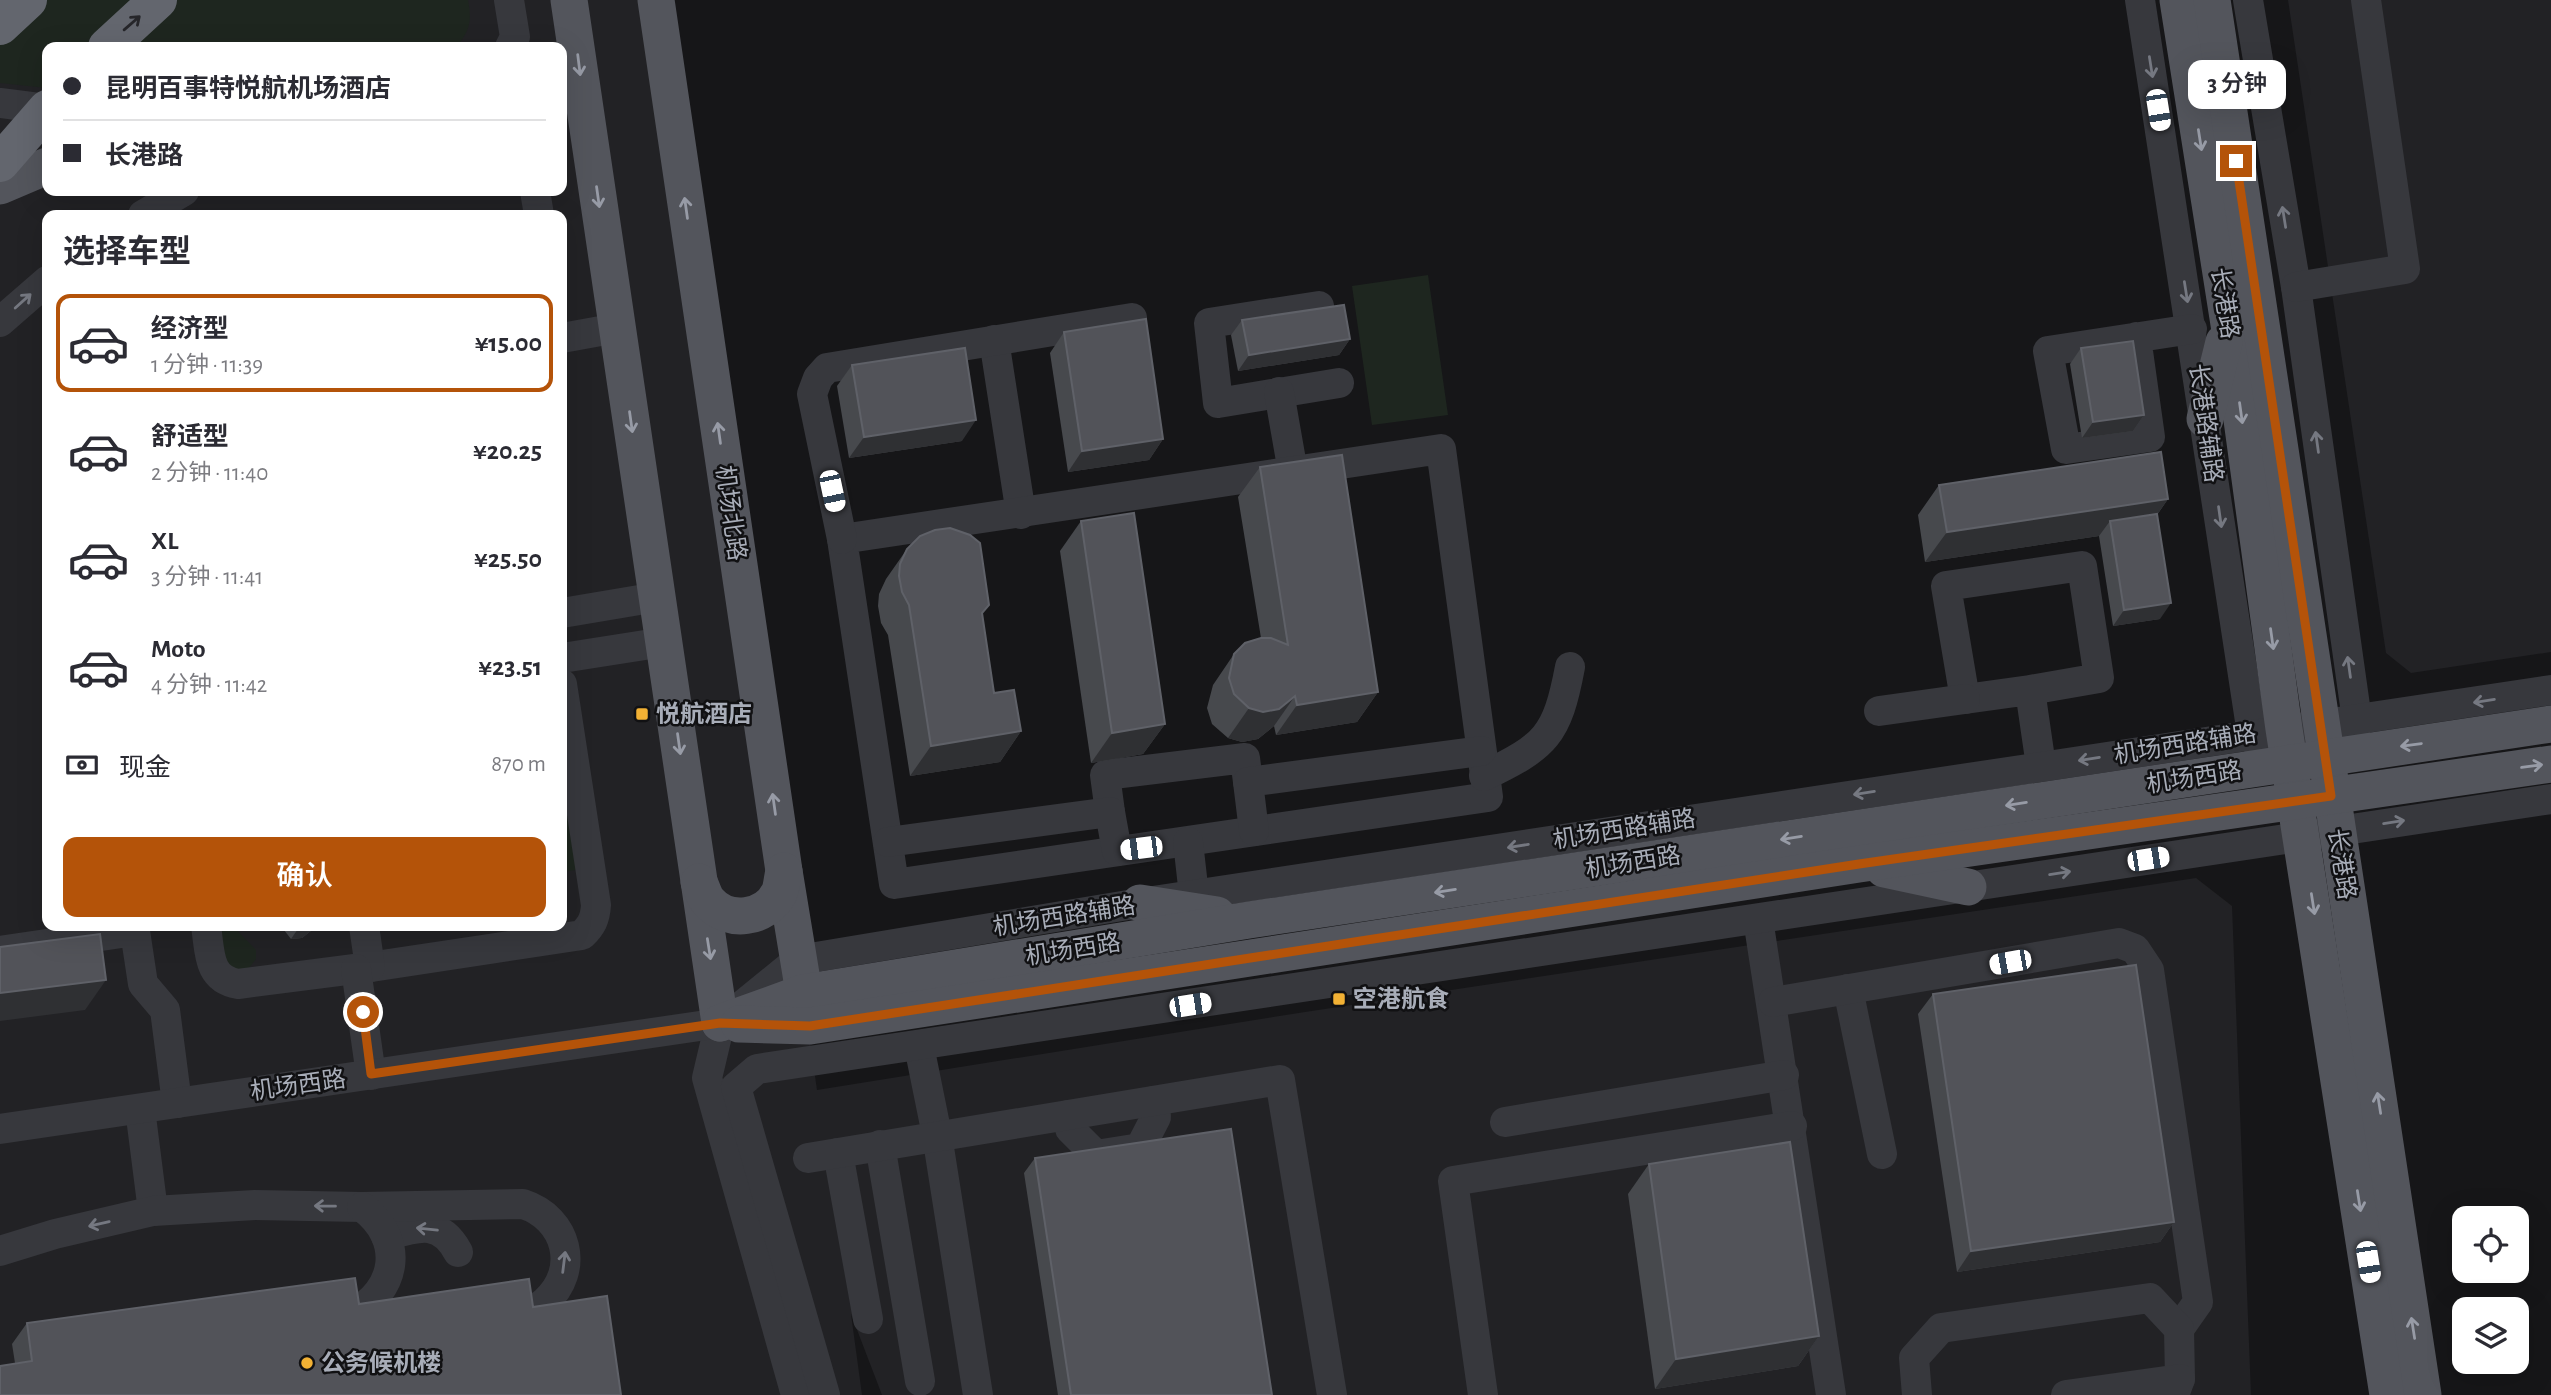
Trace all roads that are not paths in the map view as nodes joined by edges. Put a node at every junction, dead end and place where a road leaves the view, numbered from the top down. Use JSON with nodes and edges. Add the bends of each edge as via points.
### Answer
{"nodes":[{"id":1,"x":28,"y":0,"type":"edge"},
{"id":2,"x":159,"y":0,"type":"edge"},
{"id":3,"x":509,"y":0,"type":"edge"},
{"id":4,"x":569,"y":0,"type":"edge"},
{"id":5,"x":656,"y":0,"type":"edge"},
{"id":6,"x":2140,"y":0,"type":"edge"},
{"id":7,"x":2178,"y":0,"type":"edge"},
{"id":8,"x":2212,"y":0,"type":"edge"},
{"id":9,"x":2248,"y":0,"type":"edge"},
{"id":10,"x":2366,"y":0,"type":"edge"},
{"id":11,"x":0,"y":26,"type":"edge"},
{"id":12,"x":113,"y":42,"type":"edge"},
{"id":13,"x":512,"y":42,"type":"edge"},
{"id":14,"x":0,"y":103,"type":"edge"},
{"id":15,"x":42,"y":108,"type":"edge"},
{"id":16,"x":42,"y":115,"type":"edge"},
{"id":17,"x":575,"y":121,"type":"edge"},
{"id":18,"x":0,"y":163,"type":"edge"},
{"id":19,"x":42,"y":168,"type":"edge"},
{"id":20,"x":0,"y":186,"type":"edge"},
{"id":21,"x":175,"y":196,"type":"edge"},
{"id":22,"x":152,"y":210,"type":"edge"},
{"id":23,"x":42,"y":285,"type":"edge"},
{"id":24,"x":2295,"y":288,"type":"junction"},
{"id":25,"x":1319,"y":306,"type":"edge"},
{"id":26,"x":1132,"y":318,"type":"edge"},
{"id":27,"x":0,"y":322,"type":"edge"},
{"id":28,"x":2229,"y":324,"type":"junction"},
{"id":29,"x":617,"y":328,"type":"junction"},
{"id":30,"x":2192,"y":329,"type":"junction"},
{"id":31,"x":567,"y":337,"type":"edge"},
{"id":32,"x":2136,"y":337,"type":"junction"},
{"id":33,"x":994,"y":340,"type":"junction"},
{"id":34,"x":1339,"y":383,"type":"dead end"},
{"id":35,"x":1279,"y":392,"type":"junction"},
{"id":36,"x":2205,"y":419,"type":"junction"},
{"id":37,"x":1293,"y":472,"type":"junction"},
{"id":38,"x":1021,"y":514,"type":"junction"},
{"id":39,"x":842,"y":539,"type":"junction"},
{"id":40,"x":657,"y":597,"type":"junction"},
{"id":41,"x":567,"y":612,"type":"edge"},
{"id":42,"x":664,"y":642,"type":"junction"},
{"id":43,"x":567,"y":657,"type":"edge"},
{"id":44,"x":1570,"y":667,"type":"dead end"},
{"id":45,"x":2030,"y":690,"type":"junction"},
{"id":46,"x":2551,"y":690,"type":"edge"},
{"id":47,"x":1965,"y":699,"type":"junction"},
{"id":48,"x":1879,"y":711,"type":"dead end"},
{"id":49,"x":2551,"y":724,"type":"edge"},
{"id":50,"x":2306,"y":743,"type":"junction"},
{"id":51,"x":567,"y":753,"type":"edge"},
{"id":52,"x":1483,"y":764,"type":"junction"},
{"id":53,"x":2551,"y":764,"type":"edge"},
{"id":54,"x":2041,"y":766,"type":"junction"},
{"id":55,"x":1248,"y":782,"type":"junction"},
{"id":56,"x":2314,"y":798,"type":"junction"},
{"id":57,"x":2551,"y":799,"type":"edge"},
{"id":58,"x":1110,"y":812,"type":"junction"},
{"id":59,"x":1254,"y":831,"type":"junction"},
{"id":60,"x":2320,"y":834,"type":"junction"},
{"id":61,"x":888,"y":842,"type":"junction"},
{"id":62,"x":1188,"y":842,"type":"junction"},
{"id":63,"x":1117,"y":851,"type":"junction"},
{"id":64,"x":1859,"y":864,"type":"junction"},
{"id":65,"x":784,"y":871,"type":"junction"},
{"id":66,"x":699,"y":881,"type":"junction"},
{"id":67,"x":1968,"y":887,"type":"junction"},
{"id":68,"x":1194,"y":895,"type":"junction"},
{"id":69,"x":1140,"y":903,"type":"junction"},
{"id":70,"x":1758,"y":919,"type":"junction"},
{"id":71,"x":1249,"y":920,"type":"junction"},
{"id":72,"x":207,"y":931,"type":"edge"},
{"id":73,"x":364,"y":931,"type":"edge"},
{"id":74,"x":508,"y":936,"type":"edge"},
{"id":75,"x":0,"y":951,"type":"edge"},
{"id":76,"x":363,"y":968,"type":"junction"},
{"id":77,"x":1848,"y":989,"type":"junction"},
{"id":78,"x":804,"y":993,"type":"junction"},
{"id":79,"x":1773,"y":1002,"type":"junction"},
{"id":80,"x":720,"y":1023,"type":"junction"},
{"id":81,"x":919,"y":1046,"type":"junction"},
{"id":82,"x":371,"y":1074,"type":"junction"},
{"id":83,"x":1784,"y":1074,"type":"junction"},
{"id":84,"x":1154,"y":1101,"type":"junction"},
{"id":85,"x":177,"y":1103,"type":"junction"},
{"id":86,"x":140,"y":1109,"type":"junction"},
{"id":87,"x":1068,"y":1115,"type":"junction"},
{"id":88,"x":1505,"y":1122,"type":"dead end"},
{"id":89,"x":1791,"y":1126,"type":"junction"},
{"id":90,"x":0,"y":1129,"type":"edge"},
{"id":91,"x":937,"y":1135,"type":"junction"},
{"id":92,"x":880,"y":1146,"type":"junction"},
{"id":93,"x":838,"y":1153,"type":"junction"},
{"id":94,"x":1882,"y":1154,"type":"dead end"},
{"id":95,"x":808,"y":1158,"type":"dead end"},
{"id":96,"x":362,"y":1207,"type":"junction"},
{"id":97,"x":153,"y":1212,"type":"junction"},
{"id":98,"x":386,"y":1236,"type":"junction"},
{"id":99,"x":0,"y":1251,"type":"edge"},
{"id":100,"x":458,"y":1252,"type":"dead end"},
{"id":101,"x":525,"y":1313,"type":"edge"},
{"id":102,"x":351,"y":1314,"type":"edge"},
{"id":103,"x":869,"y":1319,"type":"dead end"},
{"id":104,"x":2179,"y":1329,"type":"junction"},
{"id":105,"x":920,"y":1381,"type":"dead end"},
{"id":106,"x":2177,"y":1387,"type":"edge"},
{"id":107,"x":796,"y":1395,"type":"edge"},
{"id":108,"x":825,"y":1395,"type":"edge"},
{"id":109,"x":978,"y":1395,"type":"edge"},
{"id":110,"x":1332,"y":1395,"type":"edge"},
{"id":111,"x":1483,"y":1395,"type":"edge"},
{"id":112,"x":1831,"y":1395,"type":"edge"},
{"id":113,"x":1917,"y":1395,"type":"edge"},
{"id":114,"x":2066,"y":1395,"type":"edge"},
{"id":115,"x":2389,"y":1395,"type":"edge"},
{"id":116,"x":2423,"y":1395,"type":"edge"}],
"edges":[{"from":1,"to":11,"type":"highway"},
{"from":12,"to":2,"type":"highway","one_way":true},
{"from":3,"to":13,"type":"street"},
{"from":4,"to":17,"type":"main road","one_way":true},
{"from":65,"to":5,"type":"main road","name":"机场北路","one_way":true},
{"from":6,"to":30,"type":"street","name":"长港路辅路","one_way":true},
{"from":7,"to":28,"type":"main road","name":"长港路","one_way":true},
{"from":8,"to":50,"type":"main road","name":"长港路"},
{"from":24,"to":9,"type":"street","name":"长港路辅路","one_way":true},
{"from":10,"to":24,"type":"street","via":[[2405,269]]},
{"from":14,"to":15,"type":"street"},
{"from":16,"to":18,"type":"highway","bridge":true},
{"from":17,"to":29,"type":"main road","one_way":true},
{"from":19,"to":20,"type":"main road"},
{"from":21,"to":22,"type":"street"},
{"from":27,"to":23,"type":"street","one_way":true},
{"from":50,"to":24,"type":"street","name":"长港路辅路","one_way":true},
{"from":25,"to":35,"type":"street","via":[[1209,323],[1218,403]]},
{"from":26,"to":33,"type":"street"},
{"from":28,"to":36,"type":"main road"},
{"from":28,"to":50,"type":"main road","name":"长港路","one_way":true},
{"from":29,"to":31,"type":"street"},
{"from":29,"to":40,"type":"main road","one_way":true},
{"from":30,"to":32,"type":"street"},
{"from":30,"to":36,"type":"street","name":"长港路辅路"},
{"from":32,"to":32,"type":"street","via":[[2048,351],[2066,449],[2150,437]]},
{"from":33,"to":38,"type":"street"},
{"from":33,"to":39,"type":"street","via":[[827,368],[818,378],[812,394]]},
{"from":34,"to":35,"type":"street"},
{"from":35,"to":37,"type":"street"},
{"from":36,"to":50,"type":"street","name":"长港路辅路","one_way":true},
{"from":37,"to":38,"type":"street"},
{"from":37,"to":52,"type":"street","via":[[1441,449]]},
{"from":38,"to":39,"type":"street"},
{"from":39,"to":61,"type":"street"},
{"from":40,"to":41,"type":"street"},
{"from":40,"to":42,"type":"main road"},
{"from":42,"to":43,"type":"street"},
{"from":42,"to":66,"type":"main road","one_way":true},
{"from":44,"to":52,"type":"street","via":[[1562,708],[1543,742],[1520,759]]},
{"from":45,"to":47,"type":"street"},
{"from":45,"to":47,"type":"street","via":[[2099,678],[2082,566],[1946,586]]},
{"from":45,"to":54,"type":"street"},
{"from":46,"to":50,"type":"street","name":"机场西路辅路","one_way":true},
{"from":47,"to":48,"type":"street"},
{"from":49,"to":50,"type":"main road","name":"机场西路","one_way":true},
{"from":50,"to":54,"type":"street","name":"机场西路辅路","one_way":true},
{"from":50,"to":56,"type":"main road","name":"长港路"},
{"from":50,"to":56,"type":"street","name":"长港路辅路"},
{"from":50,"to":71,"type":"main road","name":"机场西路","one_way":true},
{"from":51,"to":74,"type":"street","via":[[595,918],[582,934]]},
{"from":52,"to":55,"type":"street"},
{"from":52,"to":59,"type":"street","via":[[1488,797]]},
{"from":56,"to":53,"type":"main road","name":"机场西路","one_way":true},
{"from":54,"to":68,"type":"street","name":"机场西路辅路","one_way":true},
{"from":55,"to":58,"type":"street","via":[[1245,758],[1105,775]]},
{"from":55,"to":59,"type":"street"},
{"from":56,"to":60,"type":"main road","name":"长港路"},
{"from":56,"to":60,"type":"street"},
{"from":56,"to":64,"type":"main road","name":"机场西路"},
{"from":60,"to":57,"type":"street","one_way":true},
{"from":58,"to":61,"type":"street"},
{"from":58,"to":63,"type":"street"},
{"from":59,"to":62,"type":"street"},
{"from":67,"to":60,"type":"street","one_way":true},
{"from":60,"to":115,"type":"main road","name":"长港路","one_way":true},
{"from":116,"to":60,"type":"main road","name":"长港路","one_way":true},
{"from":61,"to":63,"type":"street","via":[[894,884]]},
{"from":62,"to":63,"type":"street"},
{"from":62,"to":68,"type":"street"},
{"from":64,"to":67,"type":"main road"},
{"from":64,"to":78,"type":"main road","name":"机场西路"},
{"from":65,"to":66,"type":"main road","via":[[780,892],[766,909],[746,917],[725,914],[708,901]]},
{"from":65,"to":78,"type":"main road","name":"机场北路"},
{"from":66,"to":80,"type":"main road","one_way":true},
{"from":67,"to":70,"type":"street"},
{"from":68,"to":69,"type":"street","name":"机场西路辅路"},
{"from":69,"to":71,"type":"main road"},
{"from":69,"to":78,"type":"street","name":"机场西路辅路"},
{"from":70,"to":79,"type":"street"},
{"from":70,"to":81,"type":"street"},
{"from":71,"to":78,"type":"main road","name":"机场西路"},
{"from":72,"to":76,"type":"street","via":[[212,966],[227,982]]},
{"from":73,"to":76,"type":"street"},
{"from":74,"to":76,"type":"street"},
{"from":75,"to":85,"type":"street","via":[[135,931],[143,984],[164,1010]]},
{"from":76,"to":82,"type":"street"},
{"from":77,"to":79,"type":"street"},
{"from":77,"to":94,"type":"street"},
{"from":77,"to":104,"type":"street","via":[[2119,943],[2135,949],[2149,970],[2197,1302]]},
{"from":78,"to":80,"type":"main road","name":"机场西路"},
{"from":78,"to":80,"type":"street","name":"机场西路辅路"},
{"from":79,"to":83,"type":"street"},
{"from":80,"to":82,"type":"street","name":"机场西路"},
{"from":80,"to":107,"type":"street","via":[[707,1078]]},
{"from":81,"to":91,"type":"street"},
{"from":81,"to":108,"type":"street","via":[[757,1069],[736,1087]]},
{"from":82,"to":85,"type":"street","name":"机场西路"},
{"from":83,"to":88,"type":"street"},
{"from":83,"to":89,"type":"street"},
{"from":84,"to":87,"type":"street"},
{"from":84,"to":87,"type":"street","via":[[1156,1117],[1140,1148],[1096,1155],[1070,1129]]},
{"from":84,"to":110,"type":"street","via":[[1280,1080]]},
{"from":85,"to":86,"type":"street","name":"机场西路"},
{"from":86,"to":90,"type":"street","name":"机场西路"},
{"from":86,"to":97,"type":"street"},
{"from":87,"to":91,"type":"street"},
{"from":89,"to":111,"type":"street","via":[[1453,1181]]},
{"from":89,"to":112,"type":"street"},
{"from":91,"to":92,"type":"street"},
{"from":91,"to":109,"type":"street"},
{"from":92,"to":93,"type":"street"},
{"from":92,"to":105,"type":"street"},
{"from":93,"to":95,"type":"street"},
{"from":93,"to":103,"type":"street"},
{"from":96,"to":97,"type":"street","one_way":true,"via":[[256,1205]]},
{"from":96,"to":98,"type":"street"},
{"from":101,"to":96,"type":"street","one_way":true,"via":[[552,1295],[563,1273],[562,1238],[543,1213],[523,1204]]},
{"from":97,"to":99,"type":"street","one_way":true},
{"from":100,"to":98,"type":"street","one_way":true,"via":[[447,1236],[431,1228]]},
{"from":98,"to":102,"type":"street","via":[[390,1263],[382,1289]]},
{"from":104,"to":106,"type":"street"},
{"from":104,"to":113,"type":"street","via":[[2150,1298],[1941,1328],[1914,1358]]},
{"from":106,"to":114,"type":"street"}]}
